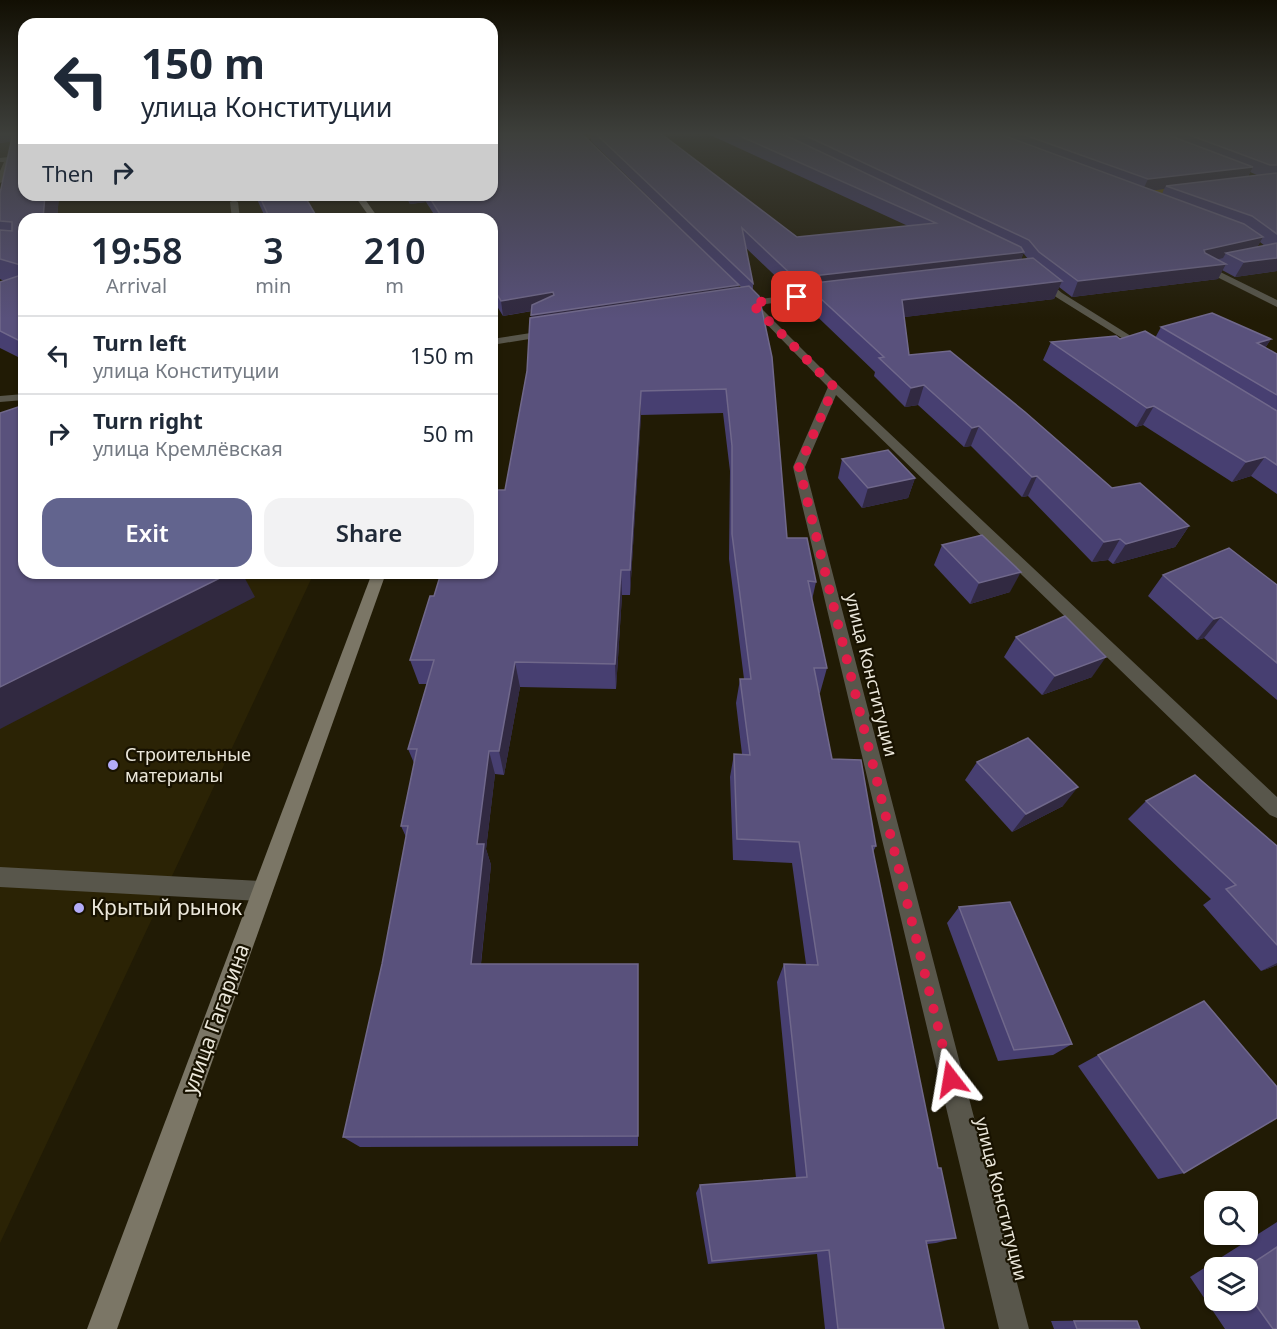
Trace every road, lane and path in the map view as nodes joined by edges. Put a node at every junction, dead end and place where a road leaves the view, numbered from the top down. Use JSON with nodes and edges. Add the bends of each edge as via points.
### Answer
{"nodes":[{"id":1,"x":234,"y":202,"type":"dead end"},
{"id":2,"x":235,"y":213,"type":"edge"},
{"id":3,"x":1213,"y":264,"type":"edge"},
{"id":4,"x":1036,"y":277,"type":"edge"},
{"id":5,"x":734,"y":286,"type":"edge"},
{"id":6,"x":832,"y":293,"type":"edge"},
{"id":7,"x":745,"y":304,"type":"junction"},
{"id":8,"x":1277,"y":304,"type":"edge"},
{"id":9,"x":563,"y":331,"type":"edge"},
{"id":10,"x":498,"y":341,"type":"edge"},
{"id":11,"x":1158,"y":356,"type":"edge"},
{"id":12,"x":834,"y":387,"type":"junction"},
{"id":13,"x":18,"y":398,"type":"edge"},
{"id":14,"x":0,"y":399,"type":"edge"},
{"id":15,"x":377,"y":579,"type":"edge"},
{"id":16,"x":1277,"y":809,"type":"edge"},
{"id":17,"x":0,"y":877,"type":"edge"},
{"id":18,"x":262,"y":891,"type":"junction"},
{"id":19,"x":102,"y":1329,"type":"edge"},
{"id":20,"x":1014,"y":1329,"type":"edge"}],
"edges":[{"from":1,"to":2,"type":"street"},
{"from":3,"to":8,"type":"street","via":[[1202,266]]},
{"from":4,"to":11,"type":"street"},
{"from":5,"to":7,"type":"street"},
{"from":6,"to":7,"type":"street"},
{"from":7,"to":12,"type":"street"},
{"from":9,"to":10,"type":"street"},
{"from":12,"to":16,"type":"street"},
{"from":12,"to":20,"type":"street","name":"улица Конституции","via":[[799,467]]},
{"from":13,"to":14,"type":"street"},
{"from":15,"to":18,"type":"main road","name":"улица Гагарина"},
{"from":17,"to":18,"type":"street"},
{"from":18,"to":19,"type":"main road","name":"улица Гагарина"}]}
